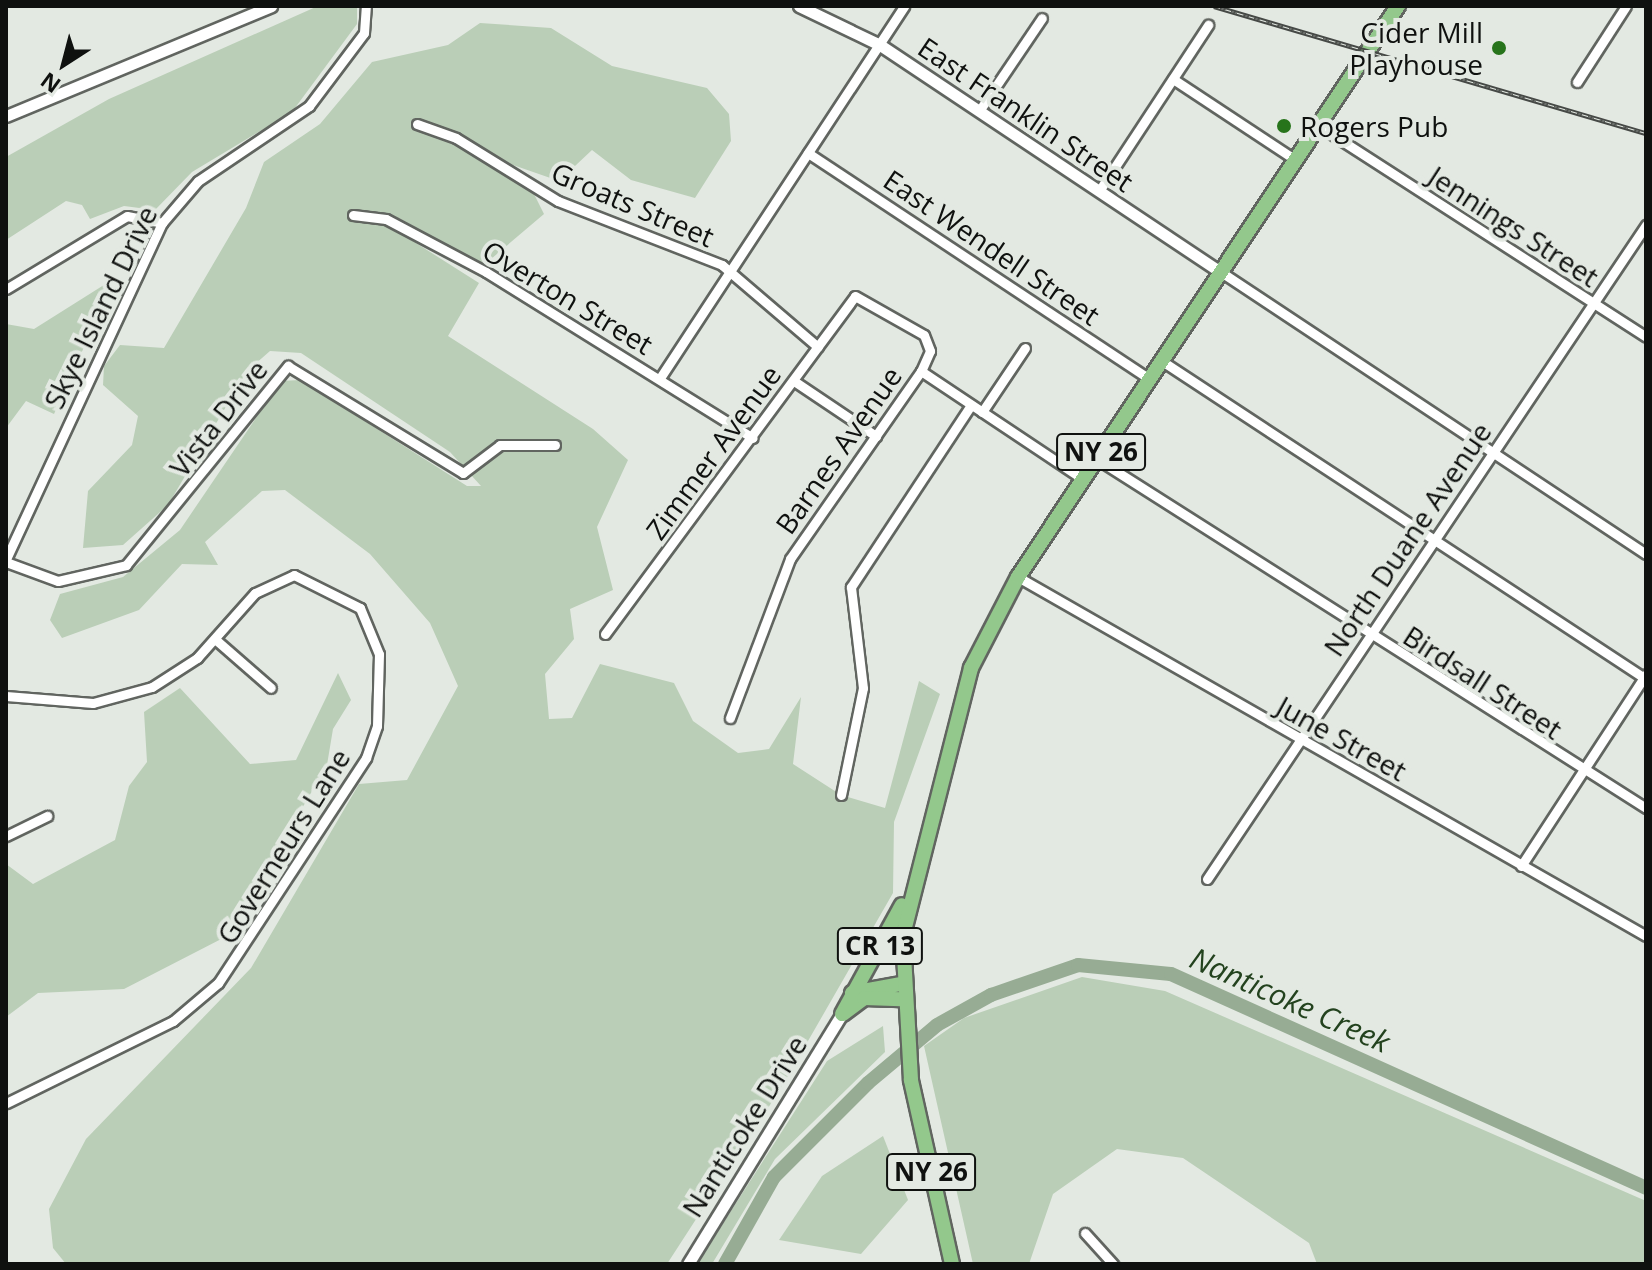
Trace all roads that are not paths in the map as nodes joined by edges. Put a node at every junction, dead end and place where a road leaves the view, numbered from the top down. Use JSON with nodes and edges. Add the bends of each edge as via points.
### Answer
{"nodes":[{"id":1,"x":271,"y":6,"type":"edge"},
{"id":2,"x":366,"y":6,"type":"edge"},
{"id":3,"x":799,"y":6,"type":"edge"},
{"id":4,"x":904,"y":6,"type":"edge"},
{"id":5,"x":1398,"y":6,"type":"edge"},
{"id":6,"x":1626,"y":6,"type":"edge"},
{"id":7,"x":1042,"y":18,"type":"dead end"},
{"id":8,"x":1208,"y":25,"type":"dead end"},
{"id":9,"x":880,"y":45,"type":"junction"},
{"id":10,"x":1173,"y":79,"type":"junction"},
{"id":11,"x":1577,"y":82,"type":"dead end"},
{"id":12,"x":979,"y":111,"type":"junction"},
{"id":13,"x":6,"y":116,"type":"edge"},
{"id":14,"x":417,"y":124,"type":"dead end"},
{"id":15,"x":1319,"y":126,"type":"junction"},
{"id":16,"x":808,"y":153,"type":"junction"},
{"id":17,"x":1296,"y":160,"type":"junction"},
{"id":18,"x":1099,"y":191,"type":"junction"},
{"id":19,"x":353,"y":215,"type":"dead end"},
{"id":20,"x":162,"y":223,"type":"junction"},
{"id":21,"x":1646,"y":225,"type":"edge"},
{"id":22,"x":731,"y":271,"type":"junction"},
{"id":23,"x":1221,"y":272,"type":"junction"},
{"id":24,"x":6,"y":289,"type":"edge"},
{"id":25,"x":855,"y":296,"type":"joint"},
{"id":26,"x":1592,"y":303,"type":"junction"},
{"id":27,"x":1646,"y":337,"type":"edge"},
{"id":28,"x":818,"y":347,"type":"junction"},
{"id":29,"x":1025,"y":348,"type":"dead end"},
{"id":30,"x":1162,"y":361,"type":"junction"},
{"id":31,"x":921,"y":371,"type":"junction"},
{"id":32,"x":660,"y":378,"type":"junction"},
{"id":33,"x":1150,"y":379,"type":"junction"},
{"id":34,"x":794,"y":381,"type":"junction"},
{"id":35,"x":971,"y":405,"type":"junction"},
{"id":36,"x":982,"y":412,"type":"junction"},
{"id":37,"x":876,"y":436,"type":"junction"},
{"id":38,"x":753,"y":438,"type":"junction"},
{"id":39,"x":555,"y":445,"type":"dead end"},
{"id":40,"x":1491,"y":451,"type":"junction"},
{"id":41,"x":1097,"y":459,"type":"junction"},
{"id":42,"x":1083,"y":479,"type":"junction"},
{"id":43,"x":1432,"y":540,"type":"junction"},
{"id":44,"x":1646,"y":554,"type":"edge"},
{"id":45,"x":6,"y":560,"type":"edge"},
{"id":46,"x":1018,"y":577,"type":"junction"},
{"id":47,"x":605,"y":634,"type":"dead end"},
{"id":48,"x":1369,"y":634,"type":"junction"},
{"id":49,"x":215,"y":639,"type":"junction"},
{"id":50,"x":1645,"y":677,"type":"edge"},
{"id":51,"x":271,"y":688,"type":"dead end"},
{"id":52,"x":6,"y":696,"type":"edge"},
{"id":53,"x":730,"y":718,"type":"dead end"},
{"id":54,"x":1299,"y":739,"type":"junction"},
{"id":55,"x":1580,"y":773,"type":"junction"},
{"id":56,"x":841,"y":795,"type":"dead end"},
{"id":57,"x":1646,"y":808,"type":"edge"},
{"id":58,"x":47,"y":816,"type":"dead end"},
{"id":59,"x":6,"y":836,"type":"edge"},
{"id":60,"x":1521,"y":866,"type":"junction"},
{"id":61,"x":914,"y":875,"type":"junction"},
{"id":62,"x":1207,"y":879,"type":"dead end"},
{"id":63,"x":1646,"y":936,"type":"edge"},
{"id":64,"x":901,"y":992,"type":"junction"},
{"id":65,"x":848,"y":996,"type":"junction"},
{"id":66,"x":842,"y":1014,"type":"junction"},
{"id":67,"x":6,"y":1103,"type":"edge"},
{"id":68,"x":1085,"y":1233,"type":"dead end"},
{"id":69,"x":688,"y":1264,"type":"edge"},
{"id":70,"x":952,"y":1264,"type":"edge"},
{"id":71,"x":1113,"y":1264,"type":"edge"}],
"edges":[{"from":1,"to":13,"type":"street"},
{"from":2,"to":20,"type":"street","name":"Skye Island Drive","via":[[364,33],[309,106],[198,181]]},
{"from":3,"to":9,"type":"street","name":"East Franklin Street"},
{"from":4,"to":9,"type":"street"},
{"from":5,"to":15,"type":"main road","number":"NY 26"},
{"from":6,"to":11,"type":"street"},
{"from":7,"to":12,"type":"street"},
{"from":8,"to":10,"type":"street"},
{"from":9,"to":12,"type":"street","name":"East Franklin Street"},
{"from":9,"to":16,"type":"street"},
{"from":10,"to":17,"type":"street"},
{"from":10,"to":18,"type":"street"},
{"from":12,"to":18,"type":"street","name":"East Franklin Street"},
{"from":14,"to":22,"type":"street","name":"Groats Street","via":[[456,138],[558,201]]},
{"from":15,"to":17,"type":"main road","number":"NY 26"},
{"from":15,"to":26,"type":"street","name":"Jennings Street"},
{"from":16,"to":22,"type":"street"},
{"from":16,"to":33,"type":"street","name":"East Wendell Street"},
{"from":17,"to":23,"type":"main road","number":"NY 26"},
{"from":18,"to":23,"type":"street","name":"East Franklin Street"},
{"from":19,"to":32,"type":"street","name":"Overton Street","via":[[371,213],[399,225]]},
{"from":20,"to":24,"type":"street","via":[[127,216]]},
{"from":20,"to":45,"type":"street","name":"Skye Island Drive"},
{"from":21,"to":26,"type":"street","name":"North Duane Avenue"},
{"from":22,"to":28,"type":"street","name":"Groats Street"},
{"from":22,"to":32,"type":"street"},
{"from":23,"to":30,"type":"main road","number":"NY 26"},
{"from":23,"to":40,"type":"street"},
{"from":25,"to":28,"type":"street","name":"Zimmer Avenue"},
{"from":25,"to":31,"type":"street","name":"Barnes Avenue","via":[[929,342]]},
{"from":26,"to":27,"type":"street","name":"Jennings Street"},
{"from":26,"to":40,"type":"street","name":"North Duane Avenue"},
{"from":28,"to":34,"type":"street","name":"Zimmer Avenue"},
{"from":29,"to":36,"type":"street"},
{"from":30,"to":33,"type":"main road","number":"NY 26"},
{"from":30,"to":43,"type":"street"},
{"from":31,"to":35,"type":"street"},
{"from":31,"to":37,"type":"street","name":"Barnes Avenue"},
{"from":32,"to":38,"type":"street","name":"Overton Street"},
{"from":33,"to":41,"type":"main road","number":"NY 26"},
{"from":34,"to":37,"type":"street"},
{"from":34,"to":38,"type":"street","name":"Zimmer Avenue"},
{"from":35,"to":36,"type":"street"},
{"from":35,"to":56,"type":"street","via":[[851,587],[863,688]]},
{"from":36,"to":42,"type":"street"},
{"from":37,"to":53,"type":"street","name":"Barnes Avenue","via":[[790,559]]},
{"from":38,"to":47,"type":"street","name":"Zimmer Avenue"},
{"from":39,"to":45,"type":"street","name":"Vista Drive","via":[[500,445],[463,473],[288,366],[126,565],[58,581]]},
{"from":40,"to":43,"type":"street","name":"North Duane Avenue"},
{"from":40,"to":44,"type":"street"},
{"from":41,"to":42,"type":"main road","number":"NY 26"},
{"from":41,"to":48,"type":"street","name":"Birdsall Street"},
{"from":42,"to":46,"type":"main road","number":"NY 26"},
{"from":43,"to":48,"type":"street","name":"North Duane Avenue"},
{"from":43,"to":50,"type":"street"},
{"from":46,"to":54,"type":"street","name":"June Street"},
{"from":46,"to":61,"type":"main road","number":"NY 26","via":[[971,668]]},
{"from":48,"to":54,"type":"street","name":"North Duane Avenue"},
{"from":48,"to":55,"type":"street","name":"Birdsall Street"},
{"from":49,"to":51,"type":"street"},
{"from":49,"to":52,"type":"street","name":"Governeurs Lane","via":[[176,675],[123,698]]},
{"from":49,"to":67,"type":"street","name":"Governeurs Lane","via":[[255,593],[294,575],[360,608],[373,628],[381,686],[366,758],[218,983],[173,1021]]},
{"from":50,"to":55,"type":"street"},
{"from":54,"to":60,"type":"street","name":"June Street"},
{"from":54,"to":62,"type":"street","name":"North Duane Avenue"},
{"from":55,"to":57,"type":"street","name":"Birdsall Street"},
{"from":55,"to":60,"type":"street"},
{"from":58,"to":59,"type":"street"},
{"from":60,"to":63,"type":"street","name":"June Street"},
{"from":61,"to":64,"type":"main road","number":"NY 26"},
{"from":61,"to":65,"type":"main road","number":"CR 13"},
{"from":64,"to":65,"type":"main road","number":"CR 13","via":[[862,987]]},
{"from":64,"to":66,"type":"main road","number":"CR 13","via":[[864,998]]},
{"from":64,"to":70,"type":"main road","number":"NY 26","via":[[911,1080]]},
{"from":65,"to":66,"type":"main road","number":"CR 13"},
{"from":66,"to":69,"type":"street","name":"Nanticoke Drive","number":"CR 13"},
{"from":68,"to":71,"type":"street"}]}
